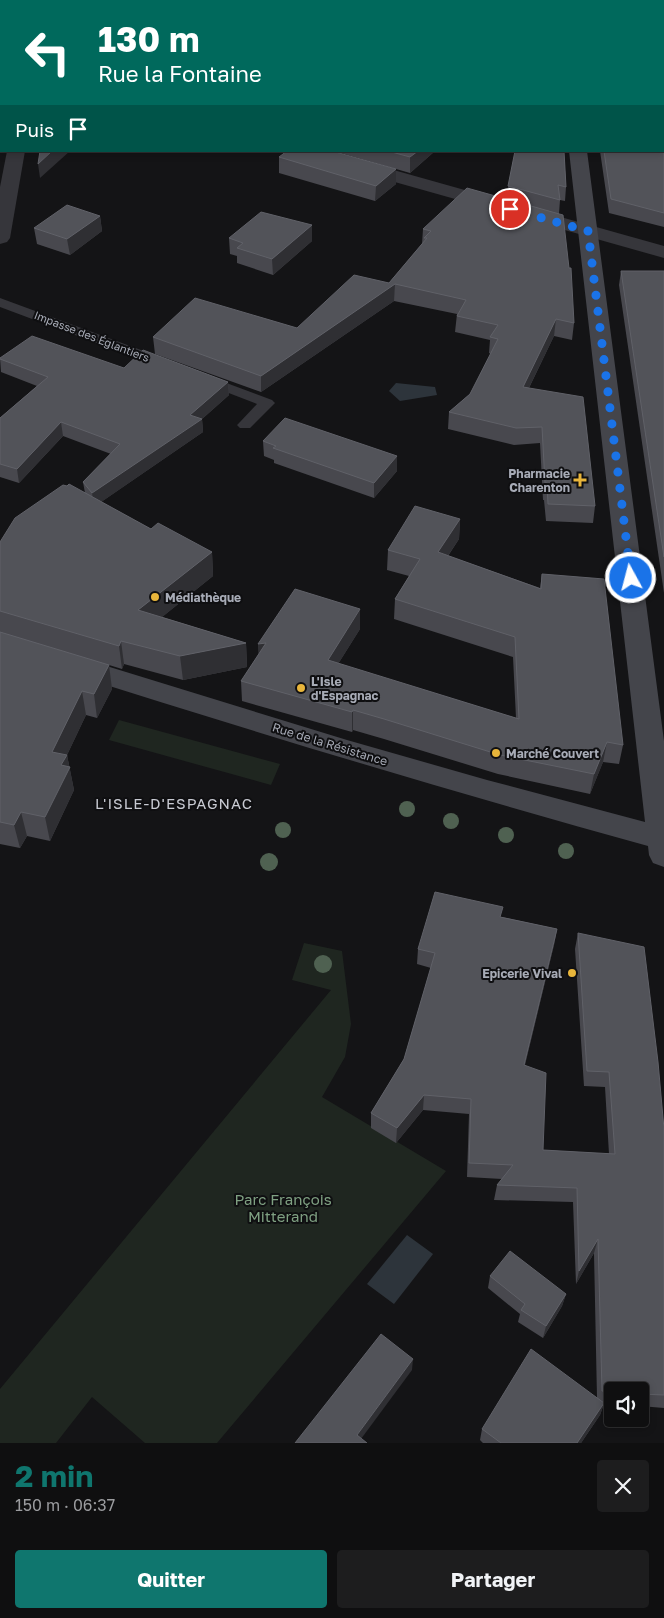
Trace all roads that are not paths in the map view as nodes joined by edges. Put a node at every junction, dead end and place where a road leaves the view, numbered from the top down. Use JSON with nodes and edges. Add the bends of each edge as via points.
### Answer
{"nodes":[{"id":1,"x":16,"y":152,"type":"edge"},
{"id":2,"x":309,"y":152,"type":"edge"},
{"id":3,"x":578,"y":152,"type":"edge"},
{"id":4,"x":588,"y":231,"type":"junction"},
{"id":5,"x":0,"y":238,"type":"edge"},
{"id":6,"x":664,"y":252,"type":"edge"},
{"id":7,"x":0,"y":302,"type":"edge"},
{"id":8,"x":174,"y":368,"type":"edge"},
{"id":9,"x":192,"y":374,"type":"edge"},
{"id":10,"x":245,"y":425,"type":"dead end"},
{"id":11,"x":53,"y":659,"type":"edge"},
{"id":12,"x":663,"y":844,"type":"edge"}],
"edges":[{"from":1,"to":5,"type":"street"},
{"from":2,"to":4,"type":"street"},
{"from":3,"to":4,"type":"main road"},
{"from":4,"to":6,"type":"street"},
{"from":4,"to":12,"type":"main road"},
{"from":7,"to":8,"type":"lane","name":"Impasse des Églantiers"},
{"from":9,"to":10,"type":"lane","via":[[266,403]]},
{"from":11,"to":12,"type":"main road","name":"Rue de la Résistance"}]}
